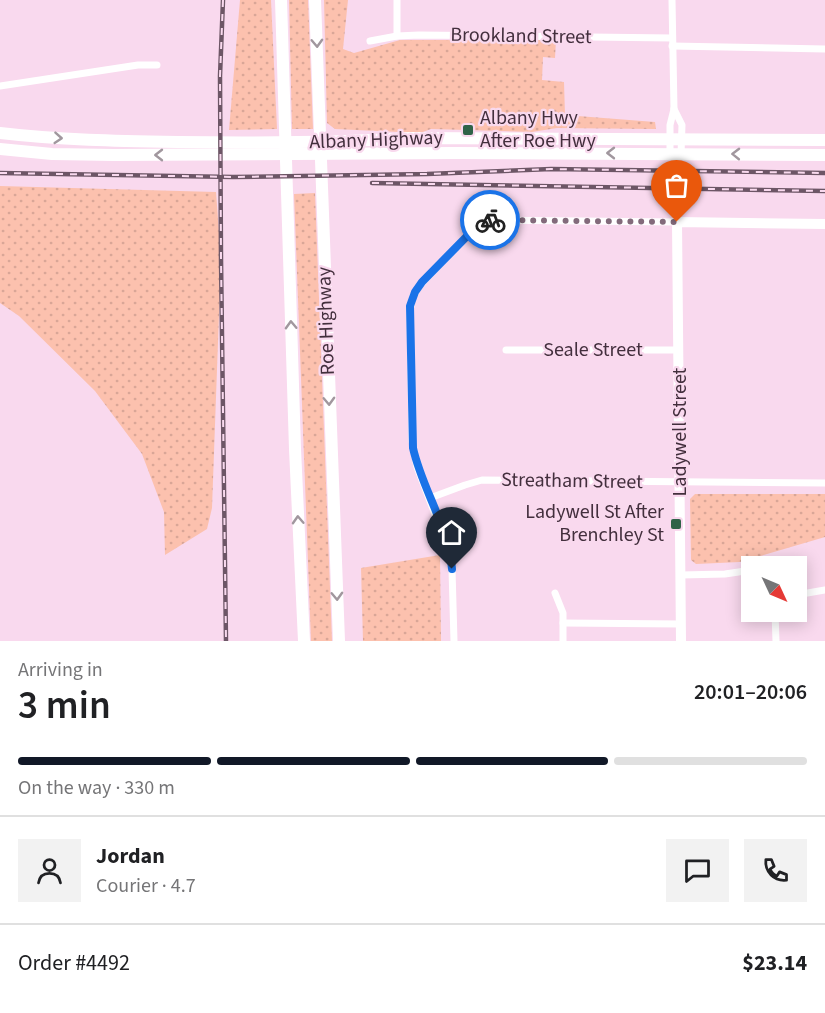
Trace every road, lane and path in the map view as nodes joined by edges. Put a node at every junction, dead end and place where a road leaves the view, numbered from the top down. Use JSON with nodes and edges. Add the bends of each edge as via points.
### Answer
{"nodes":[{"id":1,"x":281,"y":0,"type":"edge"},
{"id":2,"x":315,"y":0,"type":"edge"},
{"id":3,"x":397,"y":0,"type":"edge"},
{"id":4,"x":672,"y":0,"type":"edge"},
{"id":5,"x":397,"y":36,"type":"junction"},
{"id":6,"x":672,"y":38,"type":"junction"},
{"id":7,"x":370,"y":40,"type":"dead end"},
{"id":8,"x":672,"y":46,"type":"junction"},
{"id":9,"x":825,"y":49,"type":"edge"},
{"id":10,"x":157,"y":65,"type":"dead end"},
{"id":11,"x":0,"y":86,"type":"edge"},
{"id":12,"x":674,"y":109,"type":"junction"},
{"id":13,"x":0,"y":133,"type":"edge"},
{"id":14,"x":676,"y":138,"type":"junction"},
{"id":15,"x":825,"y":140,"type":"edge"},
{"id":16,"x":0,"y":143,"type":"edge"},
{"id":17,"x":344,"y":148,"type":"junction"},
{"id":18,"x":0,"y":149,"type":"edge"},
{"id":19,"x":204,"y":149,"type":"junction"},
{"id":20,"x":19,"y":151,"type":"junction"},
{"id":21,"x":676,"y":154,"type":"junction"},
{"id":22,"x":825,"y":155,"type":"edge"},
{"id":23,"x":677,"y":222,"type":"junction"},
{"id":24,"x":825,"y":224,"type":"edge"},
{"id":25,"x":506,"y":350,"type":"dead end"},
{"id":26,"x":679,"y":350,"type":"junction"},
{"id":27,"x":680,"y":482,"type":"junction"},
{"id":28,"x":825,"y":483,"type":"edge"},
{"id":29,"x":430,"y":498,"type":"junction"},
{"id":30,"x":741,"y":572,"type":"edge"},
{"id":31,"x":681,"y":575,"type":"junction"},
{"id":32,"x":825,"y":590,"type":"edge"},
{"id":33,"x":555,"y":593,"type":"dead end"},
{"id":34,"x":807,"y":594,"type":"edge"},
{"id":35,"x":775,"y":622,"type":"edge"},
{"id":36,"x":563,"y":623,"type":"junction"},
{"id":37,"x":681,"y":624,"type":"junction"},
{"id":38,"x":304,"y":641,"type":"edge"},
{"id":39,"x":339,"y":641,"type":"edge"},
{"id":40,"x":454,"y":641,"type":"edge"},
{"id":41,"x":563,"y":641,"type":"edge"},
{"id":42,"x":681,"y":641,"type":"edge"},
{"id":43,"x":776,"y":641,"type":"edge"}],
"edges":[{"from":38,"to":1,"type":"highway","name":"Roe Highway","one_way":true},
{"from":2,"to":39,"type":"highway","name":"Roe Highway","one_way":true},
{"from":3,"to":5,"type":"street"},
{"from":4,"to":6,"type":"street"},
{"from":5,"to":6,"type":"street","name":"Brookland Street"},
{"from":5,"to":7,"type":"street","name":"Brookland Street"},
{"from":6,"to":8,"type":"street"},
{"from":8,"to":9,"type":"street"},
{"from":8,"to":12,"type":"street"},
{"from":10,"to":11,"type":"street"},
{"from":12,"to":14,"type":"street","via":[[670,125]]},
{"from":12,"to":14,"type":"street","via":[[681,125]]},
{"from":13,"to":19,"type":"highway","name":"Albany Highway","one_way":true},
{"from":14,"to":15,"type":"highway","name":"Albany Highway"},
{"from":14,"to":17,"type":"highway","name":"Albany Highway","via":[[411,138]]},
{"from":14,"to":21,"type":"street"},
{"from":14,"to":21,"type":"street"},
{"from":16,"to":20,"type":"street"},
{"from":17,"to":19,"type":"highway","name":"Albany Highway"},
{"from":21,"to":17,"type":"highway","name":"Albany Highway","one_way":true,"via":[[454,153]]},
{"from":18,"to":20,"type":"highway","name":"Albany Highway"},
{"from":19,"to":20,"type":"highway","name":"Albany Highway","one_way":true,"via":[[52,154]]},
{"from":22,"to":21,"type":"highway","name":"Albany Highway","one_way":true},
{"from":23,"to":24,"type":"street"},
{"from":23,"to":26,"type":"street","name":"Ladywell Street"},
{"from":23,"to":29,"type":"street","via":[[486,221],[420,285],[410,306],[412,441],[417,467]]},
{"from":25,"to":26,"type":"street","name":"Seale Street"},
{"from":26,"to":27,"type":"street","name":"Ladywell Street"},
{"from":27,"to":28,"type":"street","name":"Streatham Street"},
{"from":27,"to":29,"type":"street","name":"Streatham Street","via":[[482,480]]},
{"from":27,"to":31,"type":"street","name":"Ladywell Street"},
{"from":29,"to":40,"type":"street","via":[[452,562]]},
{"from":30,"to":31,"type":"street"},
{"from":31,"to":37,"type":"street","name":"Ladywell Street"},
{"from":32,"to":34,"type":"street"},
{"from":33,"to":36,"type":"street","via":[[562,606]]},
{"from":35,"to":43,"type":"street"},
{"from":36,"to":37,"type":"street"},
{"from":36,"to":41,"type":"street"},
{"from":37,"to":42,"type":"street","name":"Ladywell Street"}]}
